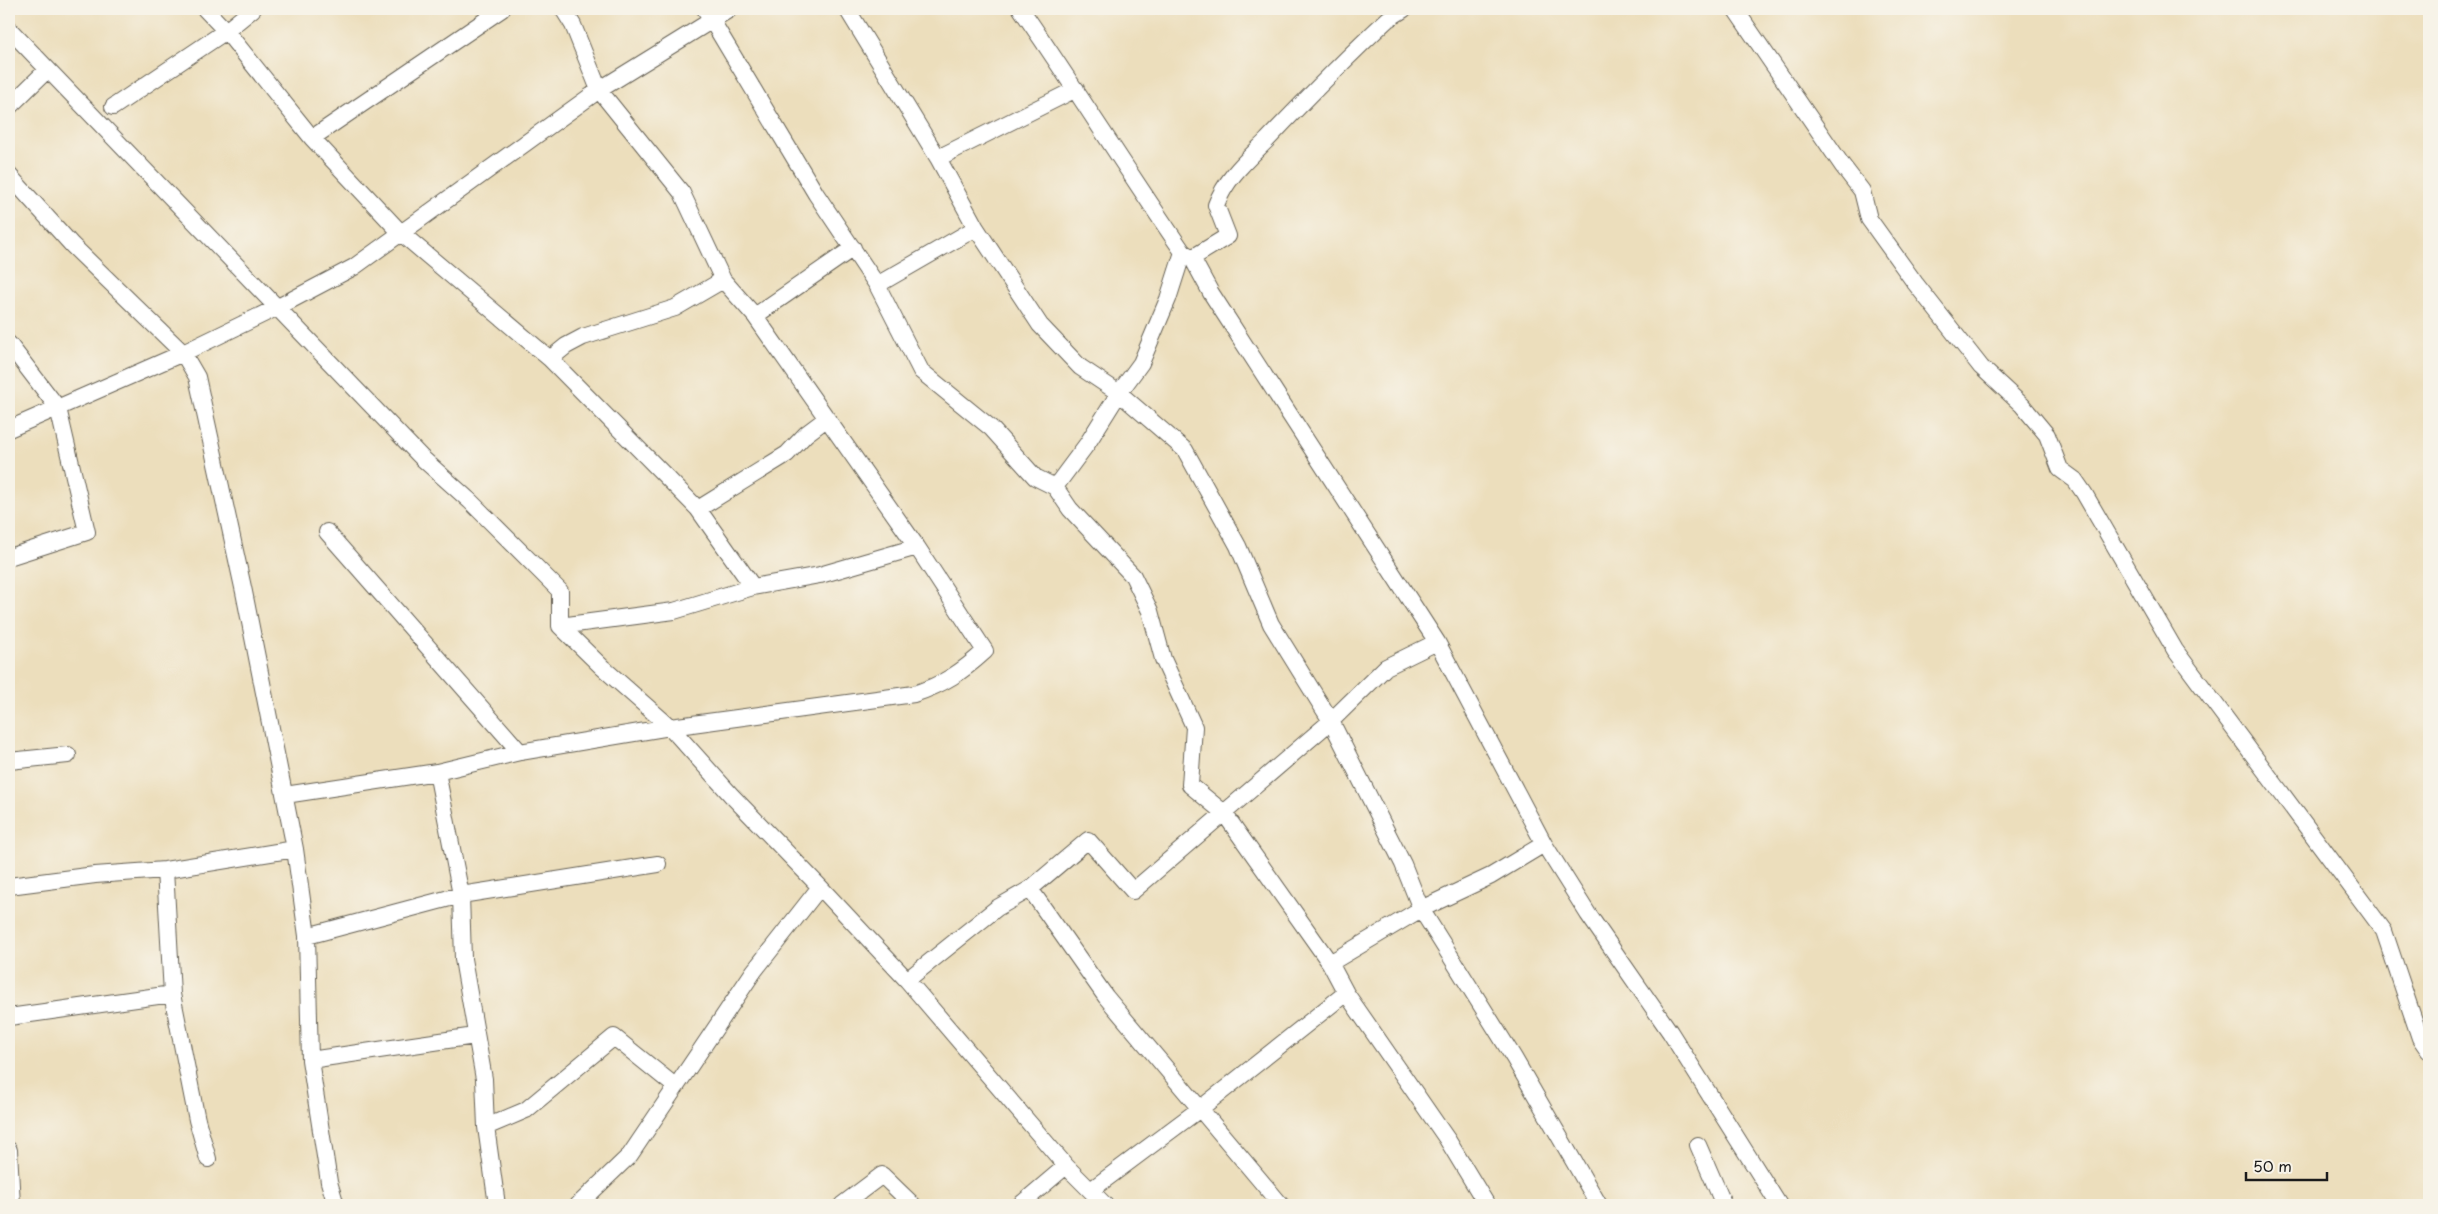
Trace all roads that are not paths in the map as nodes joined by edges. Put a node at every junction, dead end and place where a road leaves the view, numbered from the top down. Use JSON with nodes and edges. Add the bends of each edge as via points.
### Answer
{"nodes":[{"id":1,"x":205,"y":9,"type":"edge"},
{"id":2,"x":253,"y":9,"type":"edge"},
{"id":3,"x":502,"y":9,"type":"edge"},
{"id":4,"x":563,"y":9,"type":"edge"},
{"id":5,"x":730,"y":9,"type":"edge"},
{"id":6,"x":847,"y":9,"type":"edge"},
{"id":7,"x":1021,"y":9,"type":"edge"},
{"id":8,"x":1404,"y":9,"type":"edge"},
{"id":9,"x":1735,"y":9,"type":"edge"},
{"id":10,"x":708,"y":15,"type":"edge"},
{"id":11,"x":9,"y":29,"type":"edge"},
{"id":12,"x":226,"y":31,"type":"junction"},
{"id":13,"x":46,"y":70,"type":"junction"},
{"id":14,"x":1076,"y":89,"type":"junction"},
{"id":15,"x":598,"y":90,"type":"junction"},
{"id":16,"x":9,"y":107,"type":"edge"},
{"id":17,"x":113,"y":107,"type":"dead end"},
{"id":18,"x":312,"y":138,"type":"junction"},
{"id":19,"x":938,"y":158,"type":"junction"},
{"id":20,"x":9,"y":175,"type":"edge"},
{"id":21,"x":976,"y":228,"type":"junction"},
{"id":22,"x":401,"y":233,"type":"junction"},
{"id":23,"x":853,"y":248,"type":"junction"},
{"id":24,"x":1188,"y":255,"type":"junction"},
{"id":25,"x":723,"y":280,"type":"junction"},
{"id":26,"x":877,"y":285,"type":"junction"},
{"id":27,"x":278,"y":307,"type":"junction"},
{"id":28,"x":755,"y":316,"type":"junction"},
{"id":29,"x":9,"y":344,"type":"edge"},
{"id":30,"x":183,"y":353,"type":"junction"},
{"id":31,"x":550,"y":359,"type":"junction"},
{"id":32,"x":1119,"y":393,"type":"junction"},
{"id":33,"x":58,"y":408,"type":"junction"},
{"id":34,"x":826,"y":419,"type":"junction"},
{"id":35,"x":9,"y":429,"type":"edge"},
{"id":36,"x":1055,"y":487,"type":"junction"},
{"id":37,"x":698,"y":509,"type":"junction"},
{"id":38,"x":327,"y":532,"type":"dead end"},
{"id":39,"x":917,"y":548,"type":"junction"},
{"id":40,"x":9,"y":557,"type":"edge"},
{"id":41,"x":753,"y":586,"type":"junction"},
{"id":42,"x":560,"y":626,"type":"junction"},
{"id":43,"x":1437,"y":642,"type":"junction"},
{"id":44,"x":1331,"y":721,"type":"junction"},
{"id":45,"x":670,"y":727,"type":"junction"},
{"id":46,"x":520,"y":752,"type":"junction"},
{"id":47,"x":68,"y":755,"type":"dead end"},
{"id":48,"x":9,"y":761,"type":"edge"},
{"id":49,"x":438,"y":772,"type":"junction"},
{"id":50,"x":285,"y":795,"type":"junction"},
{"id":51,"x":1224,"y":813,"type":"junction"},
{"id":52,"x":1544,"y":844,"type":"junction"},
{"id":53,"x":295,"y":849,"type":"junction"},
{"id":54,"x":658,"y":864,"type":"dead end"},
{"id":55,"x":165,"y":870,"type":"junction"},
{"id":56,"x":9,"y":886,"type":"edge"},
{"id":57,"x":820,"y":886,"type":"junction"},
{"id":58,"x":1030,"y":888,"type":"junction"},
{"id":59,"x":461,"y":895,"type":"junction"},
{"id":60,"x":1420,"y":909,"type":"junction"},
{"id":61,"x":306,"y":936,"type":"junction"},
{"id":62,"x":1330,"y":963,"type":"junction"},
{"id":63,"x":907,"y":980,"type":"junction"},
{"id":64,"x":1346,"y":993,"type":"junction"},
{"id":65,"x":172,"y":994,"type":"junction"},
{"id":66,"x":9,"y":1017,"type":"edge"},
{"id":67,"x":475,"y":1036,"type":"junction"},
{"id":68,"x":2429,"y":1051,"type":"edge"},
{"id":69,"x":310,"y":1060,"type":"junction"},
{"id":70,"x":676,"y":1087,"type":"junction"},
{"id":71,"x":1201,"y":1108,"type":"junction"},
{"id":72,"x":486,"y":1127,"type":"junction"},
{"id":73,"x":1698,"y":1145,"type":"dead end"},
{"id":74,"x":9,"y":1150,"type":"edge"},
{"id":75,"x":208,"y":1159,"type":"dead end"},
{"id":76,"x":1066,"y":1166,"type":"junction"},
{"id":77,"x":1091,"y":1190,"type":"junction"},
{"id":78,"x":12,"y":1205,"type":"edge"},
{"id":79,"x":336,"y":1205,"type":"edge"},
{"id":80,"x":497,"y":1205,"type":"edge"},
{"id":81,"x":578,"y":1205,"type":"edge"},
{"id":82,"x":842,"y":1205,"type":"edge"},
{"id":83,"x":913,"y":1205,"type":"edge"},
{"id":84,"x":1020,"y":1205,"type":"edge"},
{"id":85,"x":1105,"y":1205,"type":"edge"},
{"id":86,"x":1281,"y":1205,"type":"edge"},
{"id":87,"x":1487,"y":1205,"type":"edge"},
{"id":88,"x":1598,"y":1205,"type":"edge"},
{"id":89,"x":1724,"y":1205,"type":"edge"},
{"id":90,"x":1779,"y":1205,"type":"edge"}],
"edges":[{"from":1,"to":12,"type":"street"},
{"from":2,"to":12,"type":"street"},
{"from":3,"to":18,"type":"street"},
{"from":4,"to":15,"type":"street","via":[[573,25]]},
{"from":5,"to":10,"type":"street"},
{"from":6,"to":19,"type":"street"},
{"from":7,"to":14,"type":"street"},
{"from":8,"to":24,"type":"street","via":[[1388,19],[1305,98],[1232,176],[1216,206],[1228,236]]},
{"from":9,"to":68,"type":"street","via":[[1862,191],[1869,219],[1915,284],[1981,367],[2022,405],[2047,435],[2060,468],[2075,480],[2084,493],[2175,650],[2384,931],[2420,1038]]},
{"from":10,"to":15,"type":"street"},
{"from":10,"to":23,"type":"street","via":[[816,194]]},
{"from":11,"to":13,"type":"street"},
{"from":12,"to":17,"type":"street"},
{"from":12,"to":18,"type":"street"},
{"from":13,"to":16,"type":"street"},
{"from":13,"to":27,"type":"street"},
{"from":14,"to":19,"type":"street"},
{"from":14,"to":24,"type":"street","via":[[1131,177]]},
{"from":15,"to":22,"type":"street"},
{"from":15,"to":25,"type":"street","via":[[682,193]]},
{"from":18,"to":22,"type":"street"},
{"from":19,"to":21,"type":"street"},
{"from":20,"to":30,"type":"street","via":[[72,245]]},
{"from":21,"to":26,"type":"street"},
{"from":21,"to":32,"type":"street","via":[[1040,325],[1080,367]]},
{"from":22,"to":27,"type":"street","via":[[354,267]]},
{"from":22,"to":31,"type":"street"},
{"from":23,"to":26,"type":"street"},
{"from":23,"to":28,"type":"street"},
{"from":24,"to":32,"type":"street","via":[[1141,363]]},
{"from":24,"to":43,"type":"street"},
{"from":25,"to":28,"type":"street"},
{"from":25,"to":31,"type":"street","via":[[675,308],[583,337]]},
{"from":26,"to":36,"type":"street","via":[[921,371],[991,428],[1035,477]]},
{"from":27,"to":30,"type":"street"},
{"from":27,"to":42,"type":"street","via":[[422,458],[560,591]]},
{"from":28,"to":34,"type":"street"},
{"from":29,"to":33,"type":"street"},
{"from":30,"to":33,"type":"street"},
{"from":30,"to":50,"type":"street","via":[[197,377]]},
{"from":31,"to":37,"type":"street"},
{"from":32,"to":36,"type":"street"},
{"from":32,"to":44,"type":"street","via":[[1185,450],[1238,546],[1271,624]]},
{"from":33,"to":35,"type":"street"},
{"from":33,"to":40,"type":"street","via":[[87,532]]},
{"from":34,"to":37,"type":"street","via":[[787,454]]},
{"from":34,"to":39,"type":"street"},
{"from":36,"to":51,"type":"street","via":[[1070,508],[1133,576],[1150,612],[1163,659],[1194,727],[1190,785]]},
{"from":37,"to":41,"type":"street"},
{"from":38,"to":46,"type":"street"},
{"from":39,"to":41,"type":"street","via":[[820,575]]},
{"from":39,"to":45,"type":"street","via":[[985,651],[961,673],[914,694]]},
{"from":41,"to":42,"type":"street","via":[[674,611]]},
{"from":42,"to":45,"type":"street"},
{"from":43,"to":44,"type":"street","via":[[1386,667]]},
{"from":43,"to":52,"type":"street"},
{"from":44,"to":51,"type":"street"},
{"from":44,"to":60,"type":"street","via":[[1403,864]]},
{"from":45,"to":46,"type":"street"},
{"from":45,"to":57,"type":"street"},
{"from":46,"to":49,"type":"street"},
{"from":47,"to":48,"type":"street"},
{"from":49,"to":50,"type":"street"},
{"from":49,"to":59,"type":"street"},
{"from":50,"to":53,"type":"street"},
{"from":51,"to":58,"type":"street","via":[[1133,891],[1088,840]]},
{"from":51,"to":62,"type":"street"},
{"from":52,"to":60,"type":"street","via":[[1491,876]]},
{"from":52,"to":90,"type":"street","via":[[1670,1032]]},
{"from":53,"to":55,"type":"street"},
{"from":53,"to":61,"type":"street"},
{"from":54,"to":59,"type":"street"},
{"from":55,"to":56,"type":"street"},
{"from":55,"to":65,"type":"street"},
{"from":57,"to":63,"type":"street"},
{"from":57,"to":70,"type":"street","via":[[754,971]]},
{"from":58,"to":63,"type":"street","via":[[997,908]]},
{"from":58,"to":71,"type":"street","via":[[1106,997]]},
{"from":59,"to":61,"type":"street"},
{"from":59,"to":67,"type":"street","via":[[463,959]]},
{"from":60,"to":62,"type":"street"},
{"from":60,"to":88,"type":"street","via":[[1514,1058]]},
{"from":61,"to":69,"type":"street"},
{"from":62,"to":64,"type":"street"},
{"from":63,"to":76,"type":"street"},
{"from":64,"to":71,"type":"street"},
{"from":64,"to":87,"type":"street"},
{"from":65,"to":66,"type":"street"},
{"from":65,"to":75,"type":"street"},
{"from":67,"to":69,"type":"street"},
{"from":67,"to":72,"type":"street","via":[[484,1079]]},
{"from":69,"to":79,"type":"street","via":[[329,1182]]},
{"from":70,"to":72,"type":"street","via":[[614,1037],[526,1110]]},
{"from":70,"to":81,"type":"street","via":[[630,1155]]},
{"from":71,"to":77,"type":"street"},
{"from":71,"to":86,"type":"street"},
{"from":72,"to":80,"type":"street"},
{"from":73,"to":89,"type":"street"},
{"from":74,"to":78,"type":"street"},
{"from":76,"to":77,"type":"street"},
{"from":76,"to":84,"type":"street"},
{"from":77,"to":85,"type":"street"},
{"from":82,"to":83,"type":"street","via":[[882,1175]]}]}
